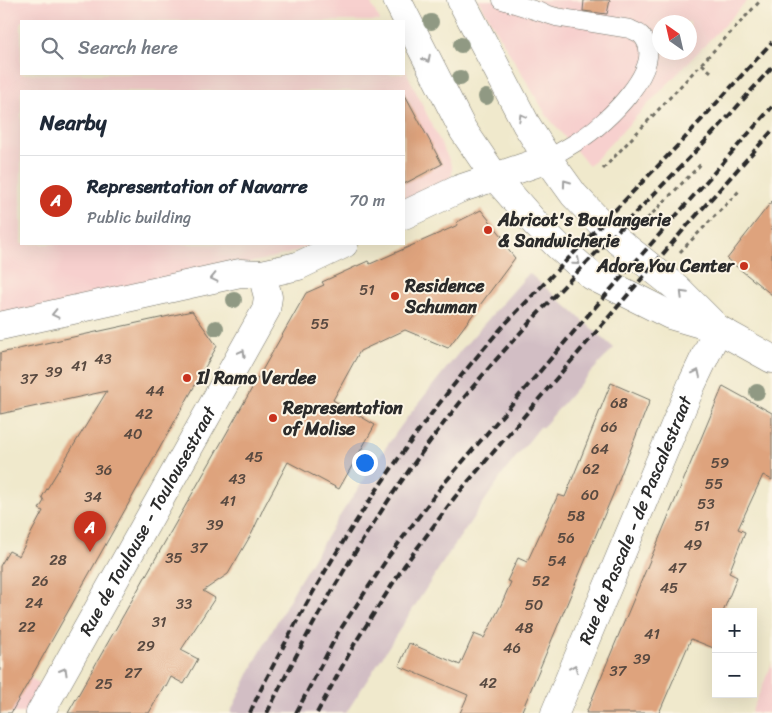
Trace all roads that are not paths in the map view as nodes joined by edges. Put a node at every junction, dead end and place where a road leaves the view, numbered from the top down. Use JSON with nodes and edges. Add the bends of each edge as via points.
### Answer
{"nodes":[{"id":1,"x":397,"y":0,"type":"edge"},
{"id":2,"x":461,"y":0,"type":"edge"},
{"id":3,"x":502,"y":0,"type":"edge"},
{"id":4,"x":548,"y":159,"type":"junction"},
{"id":5,"x":494,"y":177,"type":"junction"},
{"id":6,"x":405,"y":215,"type":"edge"},
{"id":7,"x":342,"y":245,"type":"edge"},
{"id":8,"x":262,"y":274,"type":"junction"},
{"id":9,"x":0,"y":326,"type":"edge"},
{"id":10,"x":718,"y":329,"type":"junction"},
{"id":11,"x":772,"y":359,"type":"edge"},
{"id":12,"x":40,"y":713,"type":"edge"},
{"id":13,"x":555,"y":713,"type":"edge"}],
"edges":[{"from":1,"to":5,"type":"street","one_way":true,"via":[[463,130]]},
{"from":4,"to":2,"type":"street","one_way":true,"via":[[493,64]]},
{"from":3,"to":4,"type":"lane","via":[[556,17],[630,29],[640,34],[646,44],[648,56],[644,73],[630,94],[582,139]]},
{"from":4,"to":5,"type":"street"},
{"from":10,"to":4,"type":"street","one_way":true,"via":[[677,288],[618,241],[574,195]]},
{"from":5,"to":6,"type":"street","via":[[459,189]]},
{"from":5,"to":10,"type":"street","one_way":true,"via":[[535,223],[592,276],[670,315]]},
{"from":7,"to":8,"type":"street","via":[[298,266]]},
{"from":8,"to":9,"type":"street","one_way":true,"via":[[240,272]]},
{"from":12,"to":8,"type":"street","name":"Rue de Toulouse - Toulousestraat","one_way":true,"via":[[266,310],[268,297]]},
{"from":10,"to":11,"type":"street"},
{"from":13,"to":10,"type":"street","name":"Rue de Pascale - de Pascalestraat","one_way":true}]}
